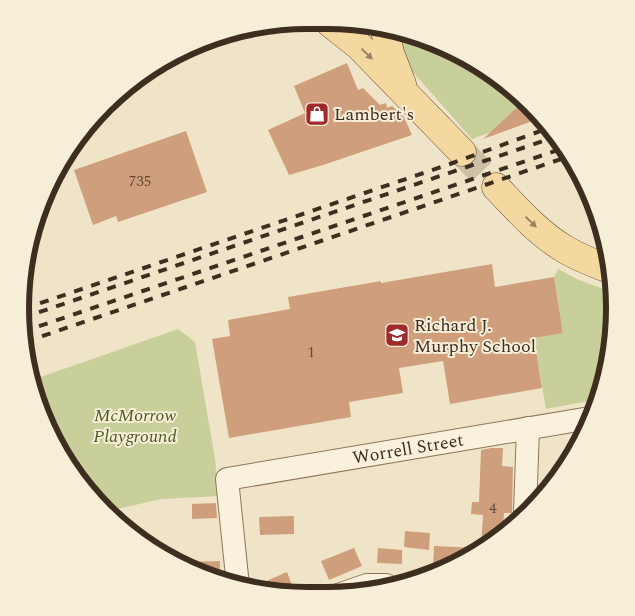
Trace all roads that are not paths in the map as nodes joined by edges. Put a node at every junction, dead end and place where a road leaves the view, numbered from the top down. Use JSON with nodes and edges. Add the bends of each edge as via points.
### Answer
{"nodes":[{"id":1,"x":338,"y":29,"type":"edge"},
{"id":2,"x":386,"y":35,"type":"edge"},
{"id":3,"x":408,"y":96,"type":"junction"},
{"id":4,"x":462,"y":152,"type":"tunnel mouth"},
{"id":5,"x":496,"y":187,"type":"tunnel mouth"},
{"id":6,"x":603,"y":266,"type":"edge"},
{"id":7,"x":583,"y":419,"type":"edge"},
{"id":8,"x":528,"y":428,"type":"junction"},
{"id":9,"x":525,"y":504,"type":"edge"},
{"id":10,"x":237,"y":578,"type":"edge"}],
"edges":[{"from":1,"to":3,"type":"main road","one_way":true},
{"from":2,"to":3,"type":"main road"},
{"from":3,"to":4,"type":"main road"},
{"from":5,"to":6,"type":"main road","one_way":true,"via":[[554,242]]},
{"from":7,"to":8,"type":"street","name":"Worrell Street"},
{"from":8,"to":9,"type":"street"},
{"from":8,"to":10,"type":"street","name":"Worrell Street","via":[[227,479]]}]}
